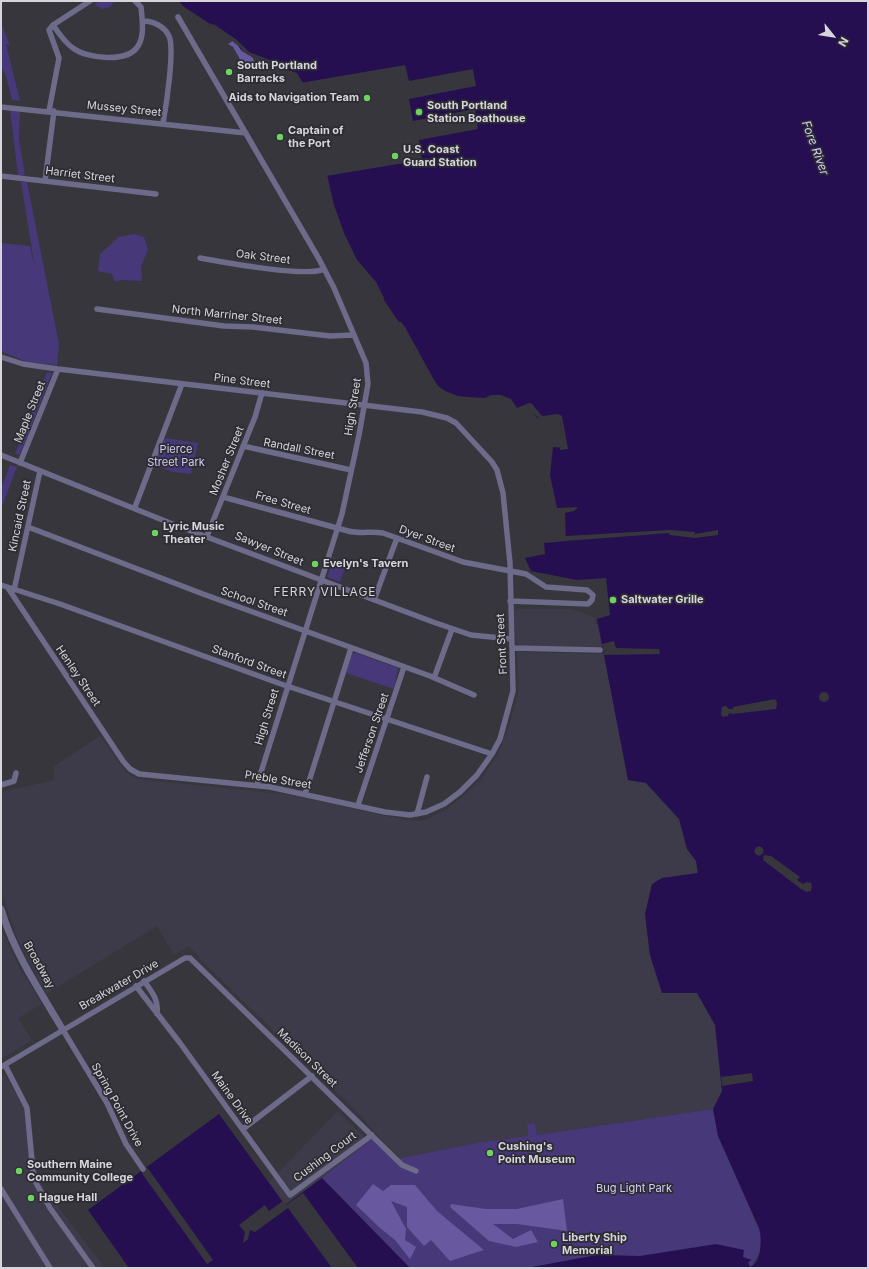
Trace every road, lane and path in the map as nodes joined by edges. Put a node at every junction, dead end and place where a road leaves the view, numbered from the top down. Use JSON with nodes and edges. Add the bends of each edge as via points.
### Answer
{"nodes":[{"id":1,"x":90,"y":1,"type":"edge"},
{"id":2,"x":135,"y":1,"type":"edge"},
{"id":3,"x":178,"y":17,"type":"dead end"},
{"id":4,"x":143,"y":21,"type":"junction"},
{"id":5,"x":53,"y":25,"type":"junction"},
{"id":6,"x":1,"y":107,"type":"edge"},
{"id":7,"x":51,"y":111,"type":"junction"},
{"id":8,"x":163,"y":123,"type":"junction"},
{"id":9,"x":246,"y":133,"type":"junction"},
{"id":10,"x":1,"y":176,"type":"edge"},
{"id":11,"x":45,"y":181,"type":"junction"},
{"id":12,"x":156,"y":194,"type":"dead end"},
{"id":13,"x":200,"y":258,"type":"dead end"},
{"id":14,"x":324,"y":269,"type":"junction"},
{"id":15,"x":97,"y":310,"type":"dead end"},
{"id":16,"x":354,"y":335,"type":"junction"},
{"id":17,"x":1,"y":357,"type":"edge"},
{"id":18,"x":58,"y":369,"type":"junction"},
{"id":19,"x":182,"y":384,"type":"junction"},
{"id":20,"x":262,"y":393,"type":"junction"},
{"id":21,"x":365,"y":405,"type":"junction"},
{"id":22,"x":472,"y":440,"type":"joint"},
{"id":23,"x":243,"y":446,"type":"junction"},
{"id":24,"x":1,"y":455,"type":"edge"},
{"id":25,"x":20,"y":462,"type":"junction"},
{"id":26,"x":40,"y":470,"type":"junction"},
{"id":27,"x":352,"y":470,"type":"junction"},
{"id":28,"x":223,"y":497,"type":"junction"},
{"id":29,"x":134,"y":507,"type":"junction"},
{"id":30,"x":28,"y":527,"type":"junction"},
{"id":31,"x":338,"y":529,"type":"junction"},
{"id":32,"x":207,"y":536,"type":"junction"},
{"id":33,"x":397,"y":538,"type":"junction"},
{"id":34,"x":510,"y":572,"type":"junction"},
{"id":35,"x":321,"y":580,"type":"junction"},
{"id":36,"x":1,"y":585,"type":"edge"},
{"id":37,"x":8,"y":588,"type":"junction"},
{"id":38,"x":14,"y":590,"type":"junction"},
{"id":39,"x":374,"y":600,"type":"junction"},
{"id":40,"x":510,"y":601,"type":"junction"},
{"id":41,"x":452,"y":629,"type":"junction"},
{"id":42,"x":305,"y":630,"type":"junction"},
{"id":43,"x":511,"y":639,"type":"junction"},
{"id":44,"x":351,"y":648,"type":"junction"},
{"id":45,"x":512,"y":648,"type":"junction"},
{"id":46,"x":600,"y":650,"type":"dead end"},
{"id":47,"x":404,"y":667,"type":"junction"},
{"id":48,"x":434,"y":678,"type":"junction"},
{"id":49,"x":287,"y":686,"type":"junction"},
{"id":50,"x":474,"y":695,"type":"dead end"},
{"id":51,"x":334,"y":702,"type":"junction"},
{"id":52,"x":386,"y":719,"type":"junction"},
{"id":53,"x":492,"y":754,"type":"junction"},
{"id":54,"x":134,"y":772,"type":"joint"},
{"id":55,"x":16,"y":773,"type":"dead end"},
{"id":56,"x":427,"y":777,"type":"dead end"},
{"id":57,"x":1,"y":785,"type":"edge"},
{"id":58,"x":257,"y":785,"type":"junction"},
{"id":59,"x":305,"y":794,"type":"junction"},
{"id":60,"x":358,"y":805,"type":"junction"},
{"id":61,"x":417,"y":814,"type":"junction"},
{"id":62,"x":1,"y":909,"type":"edge"},
{"id":63,"x":185,"y":958,"type":"joint"},
{"id":64,"x":144,"y":981,"type":"junction"},
{"id":65,"x":136,"y":986,"type":"junction"},
{"id":66,"x":157,"y":1014,"type":"junction"},
{"id":67,"x":63,"y":1030,"type":"junction"},
{"id":68,"x":3,"y":1066,"type":"edge"},
{"id":69,"x":312,"y":1076,"type":"junction"},
{"id":70,"x":243,"y":1129,"type":"junction"},
{"id":71,"x":372,"y":1135,"type":"junction"},
{"id":72,"x":143,"y":1169,"type":"dead end"},
{"id":73,"x":416,"y":1171,"type":"dead end"},
{"id":74,"x":1,"y":1189,"type":"edge"},
{"id":75,"x":290,"y":1195,"type":"joint"},
{"id":76,"x":50,"y":1268,"type":"edge"},
{"id":77,"x":93,"y":1268,"type":"edge"}],
"edges":[{"from":1,"to":5,"type":"street"},
{"from":2,"to":4,"type":"street","via":[[142,7]]},
{"from":3,"to":9,"type":"street","name":"High Street"},
{"from":4,"to":5,"type":"street","via":[[141,40],[136,49],[130,55],[115,58],[95,56],[73,49]]},
{"from":4,"to":8,"type":"street","via":[[157,24],[169,37],[170,76]]},
{"from":5,"to":7,"type":"street","via":[[49,30],[59,58]]},
{"from":6,"to":7,"type":"street","name":"Mussey Street"},
{"from":7,"to":8,"type":"street","name":"Mussey Street"},
{"from":7,"to":11,"type":"street"},
{"from":8,"to":9,"type":"street","name":"Mussey Street"},
{"from":9,"to":14,"type":"street","name":"High Street"},
{"from":10,"to":11,"type":"street","name":"Harriet Street"},
{"from":11,"to":12,"type":"street","name":"Harriet Street"},
{"from":13,"to":14,"type":"street","name":"Oak Street","via":[[296,271],[319,272]]},
{"from":14,"to":16,"type":"street","name":"High Street"},
{"from":15,"to":16,"type":"street","name":"North Marriner Street","via":[[224,326],[330,336]]},
{"from":16,"to":21,"type":"street","name":"High Street","via":[[368,369]]},
{"from":17,"to":18,"type":"street","name":"Pine Street","via":[[23,364]]},
{"from":18,"to":19,"type":"street","name":"Pine Street"},
{"from":18,"to":25,"type":"street","name":"Maple Street"},
{"from":19,"to":20,"type":"street","name":"Pine Street"},
{"from":19,"to":29,"type":"street"},
{"from":20,"to":21,"type":"street","name":"Pine Street"},
{"from":20,"to":23,"type":"street","name":"Mosher Street"},
{"from":21,"to":22,"type":"street","name":"Pine Street","via":[[422,412],[446,418],[456,423]]},
{"from":21,"to":27,"type":"street","name":"High Street"},
{"from":22,"to":34,"type":"street","name":"Front Street","via":[[497,470],[507,528]]},
{"from":23,"to":27,"type":"street","name":"Randall Street"},
{"from":23,"to":28,"type":"street","name":"Mosher Street"},
{"from":24,"to":25,"type":"street","name":"Sawyer Street"},
{"from":25,"to":26,"type":"street","name":"Sawyer Street"},
{"from":26,"to":29,"type":"street","name":"Sawyer Street"},
{"from":26,"to":30,"type":"street","name":"Kincaid Street"},
{"from":27,"to":31,"type":"street","name":"High Street"},
{"from":28,"to":31,"type":"street","name":"Free Street"},
{"from":28,"to":32,"type":"street","name":"Mosher Street"},
{"from":29,"to":32,"type":"street","name":"Sawyer Street"},
{"from":30,"to":38,"type":"street","name":"Kincaid Street"},
{"from":30,"to":42,"type":"street","name":"School Street"},
{"from":31,"to":33,"type":"street","name":"Dyer Street","via":[[356,533],[383,533]]},
{"from":31,"to":35,"type":"street","name":"High Street"},
{"from":32,"to":35,"type":"street","name":"Sawyer Street"},
{"from":33,"to":34,"type":"street","name":"Dyer Street","via":[[463,562]]},
{"from":33,"to":39,"type":"street"},
{"from":34,"to":40,"type":"street","name":"Front Street"},
{"from":34,"to":40,"type":"street","name":"Dyer Street","via":[[526,574],[546,587],[587,590],[593,595],[588,604]]},
{"from":35,"to":39,"type":"street","name":"Sawyer Street"},
{"from":35,"to":42,"type":"street","name":"High Street"},
{"from":36,"to":37,"type":"street","name":"Stanford Street"},
{"from":37,"to":38,"type":"street","name":"Stanford Street"},
{"from":37,"to":54,"type":"street","name":"Henley Street","via":[[123,761]]},
{"from":38,"to":49,"type":"street","name":"Stanford Street","via":[[60,604]]},
{"from":39,"to":41,"type":"street","name":"Sawyer Street"},
{"from":40,"to":43,"type":"street","name":"Front Street"},
{"from":41,"to":43,"type":"street","name":"Sawyer Street","via":[[471,635]]},
{"from":41,"to":48,"type":"street"},
{"from":42,"to":44,"type":"street","name":"School Street"},
{"from":42,"to":49,"type":"street","name":"High Street"},
{"from":43,"to":45,"type":"street","name":"Front Street"},
{"from":44,"to":47,"type":"street","name":"School Street"},
{"from":44,"to":51,"type":"street"},
{"from":45,"to":46,"type":"street"},
{"from":45,"to":53,"type":"street","name":"Front Street","via":[[512,700]]},
{"from":47,"to":48,"type":"street","name":"School Street"},
{"from":47,"to":52,"type":"street","name":"Jefferson Street"},
{"from":48,"to":50,"type":"street","name":"School Street"},
{"from":49,"to":51,"type":"street","name":"Stanford Street"},
{"from":49,"to":58,"type":"street","name":"High Street"},
{"from":51,"to":52,"type":"street","name":"Stanford Street"},
{"from":51,"to":59,"type":"street"},
{"from":52,"to":53,"type":"street","name":"Stanford Street"},
{"from":52,"to":60,"type":"street","name":"Jefferson Street"},
{"from":53,"to":61,"type":"street","name":"Front Street","via":[[477,775],[460,792],[436,808]]},
{"from":54,"to":58,"type":"street","name":"Preble Street"},
{"from":55,"to":57,"type":"street","via":[[14,781]]},
{"from":56,"to":61,"type":"street"},
{"from":58,"to":59,"type":"street","name":"Preble Street"},
{"from":59,"to":60,"type":"street","name":"Preble Street"},
{"from":60,"to":61,"type":"street","name":"Preble Street","via":[[397,814]]},
{"from":62,"to":67,"type":"street","name":"Broadway","via":[[30,975]]},
{"from":63,"to":64,"type":"street","name":"Breakwater Drive"},
{"from":63,"to":69,"type":"street","name":"Madison Street","via":[[193,961]]},
{"from":64,"to":65,"type":"street","name":"Breakwater Drive"},
{"from":64,"to":66,"type":"street","name":"Maine Drive","via":[[156,998]]},
{"from":65,"to":66,"type":"street","name":"Maine Drive"},
{"from":65,"to":67,"type":"street","name":"Breakwater Drive"},
{"from":66,"to":70,"type":"street","name":"Maine Drive"},
{"from":67,"to":68,"type":"street","name":"Breakwater Drive"},
{"from":67,"to":72,"type":"street","name":"Spring Point Drive","via":[[107,1103],[126,1144]]},
{"from":68,"to":77,"type":"street","via":[[27,1108],[36,1183],[50,1208]]},
{"from":69,"to":70,"type":"street"},
{"from":69,"to":71,"type":"street","name":"Madison Street"},
{"from":70,"to":75,"type":"street","name":"Maine Drive"},
{"from":71,"to":73,"type":"street","name":"Madison Street","via":[[402,1165]]},
{"from":71,"to":75,"type":"street","name":"Cushing Court"},
{"from":74,"to":76,"type":"street"}]}
